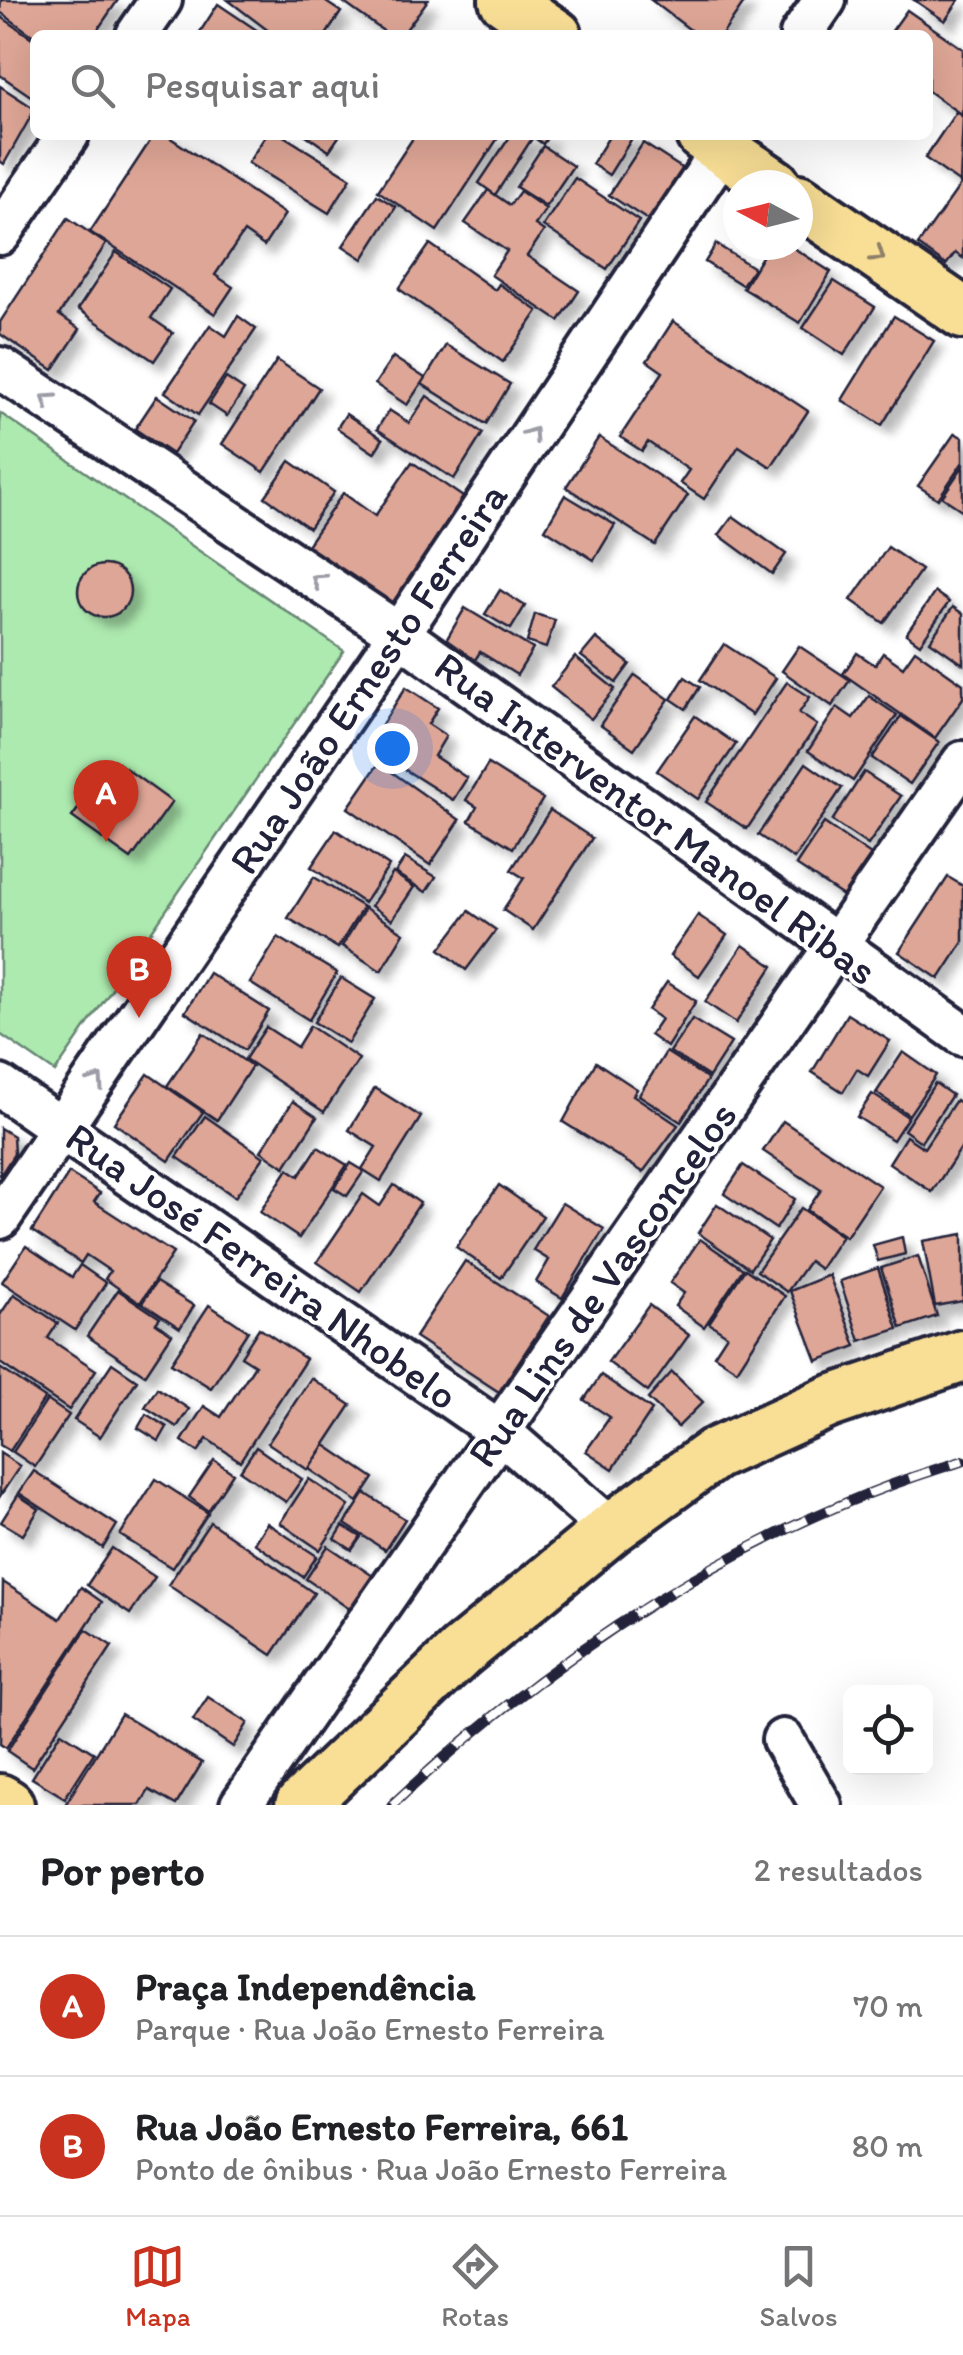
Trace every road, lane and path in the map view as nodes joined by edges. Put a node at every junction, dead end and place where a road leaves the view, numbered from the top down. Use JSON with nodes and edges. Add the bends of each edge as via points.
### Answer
{"nodes":[{"id":1,"x":161,"y":0,"type":"edge"},
{"id":2,"x":504,"y":0,"type":"edge"},
{"id":3,"x":826,"y":0,"type":"edge"},
{"id":4,"x":140,"y":30,"type":"edge"},
{"id":5,"x":549,"y":30,"type":"edge"},
{"id":6,"x":805,"y":30,"type":"edge"},
{"id":7,"x":65,"y":140,"type":"edge"},
{"id":8,"x":719,"y":140,"type":"edge"},
{"id":9,"x":756,"y":170,"type":"edge"},
{"id":10,"x":813,"y":210,"type":"edge"},
{"id":11,"x":0,"y":234,"type":"edge"},
{"id":12,"x":963,"y":313,"type":"edge"},
{"id":13,"x":0,"y":368,"type":"edge"},
{"id":14,"x":400,"y":634,"type":"junction"},
{"id":15,"x":963,"y":762,"type":"edge"},
{"id":16,"x":836,"y":949,"type":"junction"},
{"id":17,"x":963,"y":1035,"type":"edge"},
{"id":18,"x":0,"y":1086,"type":"edge"},
{"id":19,"x":64,"y":1129,"type":"junction"},
{"id":20,"x":0,"y":1218,"type":"edge"},
{"id":21,"x":963,"y":1356,"type":"edge"},
{"id":22,"x":499,"y":1431,"type":"junction"},
{"id":23,"x":611,"y":1529,"type":"junction"},
{"id":24,"x":784,"y":1740,"type":"dead end"},
{"id":25,"x":0,"y":1800,"type":"edge"},
{"id":26,"x":8,"y":1805,"type":"edge"},
{"id":27,"x":241,"y":1805,"type":"edge"},
{"id":28,"x":301,"y":1805,"type":"edge"},
{"id":29,"x":821,"y":1805,"type":"edge"}],
"edges":[{"from":1,"to":4,"type":"street"},
{"from":2,"to":5,"type":"main road"},
{"from":3,"to":6,"type":"street"},
{"from":7,"to":11,"type":"street"},
{"from":8,"to":9,"type":"main road"},
{"from":14,"to":8,"type":"street","name":"Rua João Ernesto Ferreira","one_way":true},
{"from":10,"to":12,"type":"main road","one_way":true},
{"from":14,"to":13,"type":"street","name":"Rua Interventor Manoel Ribas","one_way":true},
{"from":14,"to":16,"type":"street","name":"Rua Interventor Manoel Ribas"},
{"from":19,"to":14,"type":"street","name":"Rua João Ernesto Ferreira","one_way":true},
{"from":15,"to":16,"type":"street","name":"Rua Lins de Vasconcelos"},
{"from":16,"to":17,"type":"street","name":"Rua Interventor Manoel Ribas"},
{"from":16,"to":22,"type":"street","name":"Rua Lins de Vasconcelos"},
{"from":18,"to":19,"type":"street","name":"Rua José Ferreira Nhobelo"},
{"from":19,"to":20,"type":"street","name":"Rua João Ernesto Ferreira"},
{"from":19,"to":22,"type":"street","name":"Rua José Ferreira Nhobelo"},
{"from":21,"to":23,"type":"main road","via":[[829,1402],[714,1454]]},
{"from":22,"to":23,"type":"street","name":"Rua José Ferreira Nhobelo"},
{"from":22,"to":27,"type":"street","name":"Rua Lins de Vasconcelos"},
{"from":23,"to":28,"type":"main road","via":[[460,1653]]},
{"from":24,"to":29,"type":"street"},
{"from":25,"to":26,"type":"main road"}]}
